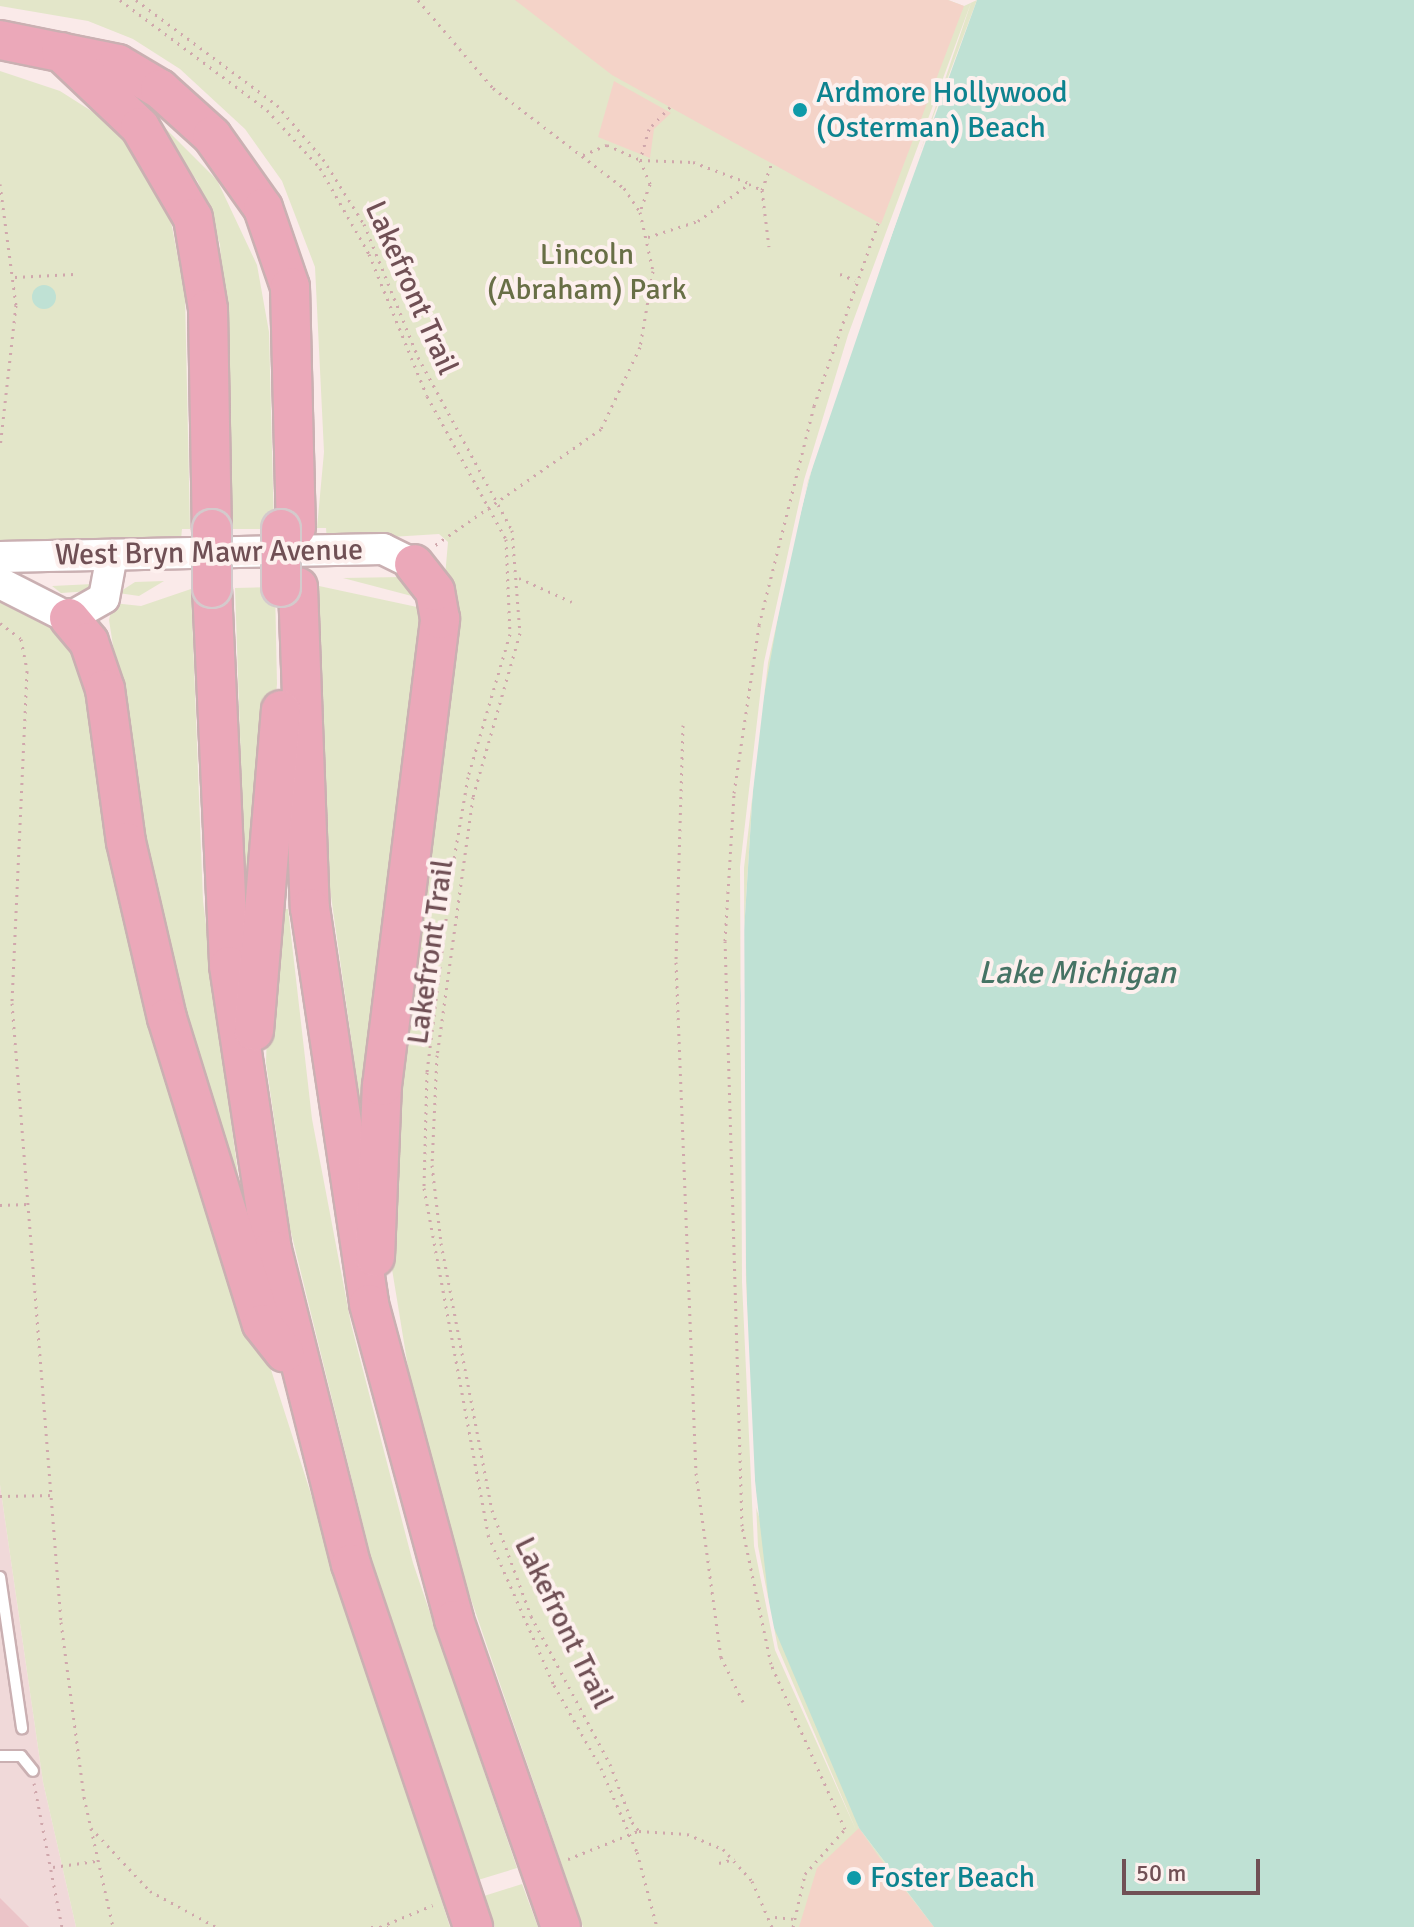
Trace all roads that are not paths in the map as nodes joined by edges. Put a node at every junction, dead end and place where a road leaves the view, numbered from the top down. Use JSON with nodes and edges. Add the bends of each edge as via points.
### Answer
{"nodes":[{"id":1,"x":0,"y":40,"type":"edge"},
{"id":2,"x":58,"y":50,"type":"junction"},
{"id":3,"x":112,"y":555,"type":"junction"},
{"id":4,"x":0,"y":557,"type":"edge"},
{"id":5,"x":414,"y":564,"type":"joint"},
{"id":6,"x":0,"y":583,"type":"edge"},
{"id":7,"x":290,"y":587,"type":"junction"},
{"id":8,"x":69,"y":618,"type":"junction"},
{"id":9,"x":249,"y":1113,"type":"junction"},
{"id":10,"x":369,"y":1304,"type":"junction"},
{"id":11,"x":296,"y":1367,"type":"junction"},
{"id":12,"x":0,"y":1577,"type":"edge"},
{"id":13,"x":22,"y":1728,"type":"dead end"},
{"id":14,"x":0,"y":1756,"type":"edge"},
{"id":15,"x":33,"y":1771,"type":"road end"},
{"id":16,"x":473,"y":1927,"type":"edge"},
{"id":17,"x":561,"y":1927,"type":"edge"}],
"edges":[{"from":1,"to":2,"type":"highway"},
{"from":2,"to":7,"type":"highway","via":[[118,64],[160,89],[212,136],[263,208],[290,287]]},
{"from":2,"to":9,"type":"highway","bridge":true,"via":[[140,127],[193,218],[208,309],[225,909]]},
{"from":3,"to":4,"type":"main road","name":"West Bryn Mawr Avenue"},
{"from":3,"to":5,"type":"main road","name":"West Bryn Mawr Avenue","via":[[383,549]]},
{"from":3,"to":8,"type":"main road","via":[[104,598]]},
{"from":5,"to":10,"type":"highway","via":[[437,598],[439,638],[382,1086],[380,1223]]},
{"from":6,"to":8,"type":"main road"},
{"from":7,"to":9,"type":"highway"},
{"from":7,"to":10,"type":"highway","via":[[310,908]]},
{"from":8,"to":11,"type":"highway","via":[[101,671],[146,942],[226,1218],[262,1324]]},
{"from":9,"to":11,"type":"highway"},
{"from":10,"to":17,"type":"highway","via":[[454,1620]]},
{"from":11,"to":16,"type":"highway","via":[[351,1564]]},
{"from":12,"to":13,"type":"lane"},
{"from":14,"to":15,"type":"lane","via":[[21,1756]]}]}
